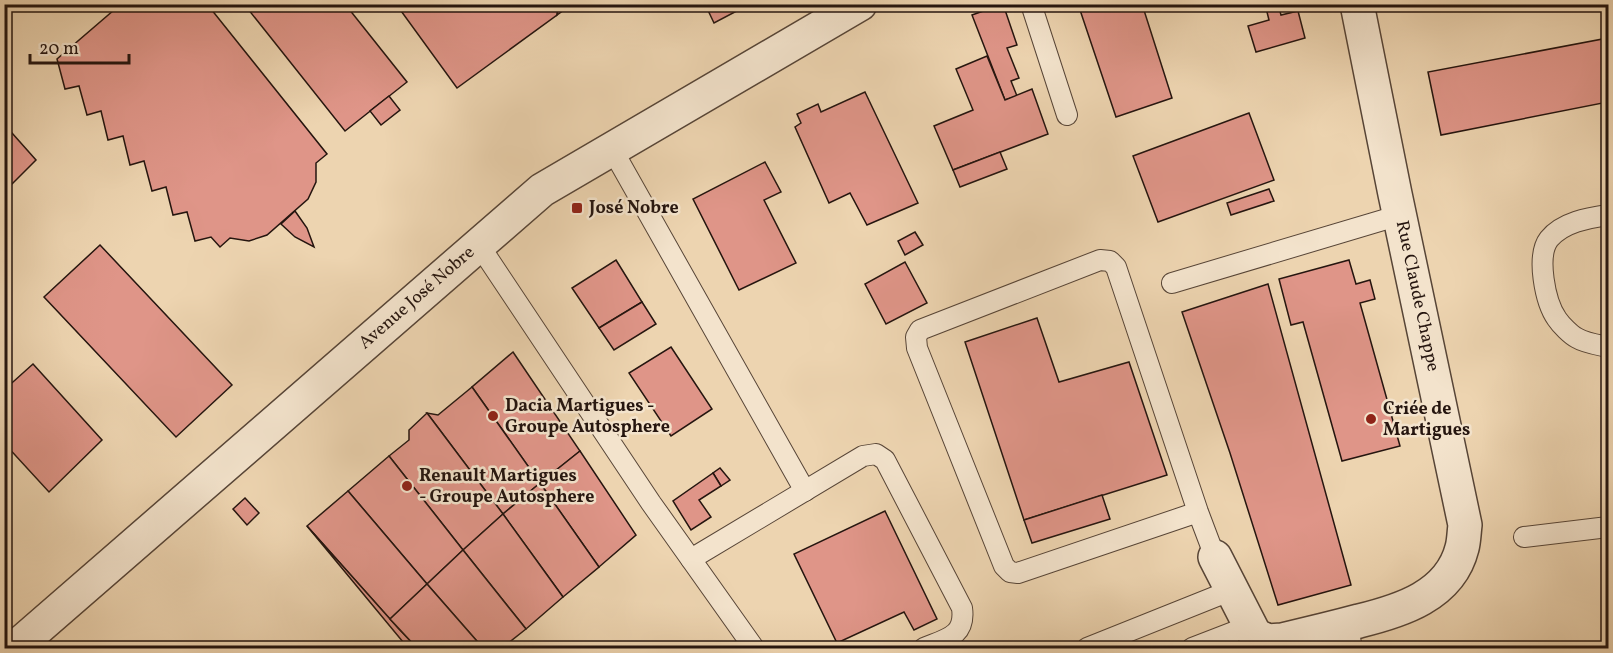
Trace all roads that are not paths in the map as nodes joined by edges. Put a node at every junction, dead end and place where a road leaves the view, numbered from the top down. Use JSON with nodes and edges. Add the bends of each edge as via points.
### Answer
{"nodes":[{"id":1,"x":860,"y":4,"type":"edge"},
{"id":2,"x":1031,"y":4,"type":"edge"},
{"id":3,"x":1358,"y":4,"type":"edge"},
{"id":4,"x":1067,"y":115,"type":"dead end"},
{"id":5,"x":612,"y":149,"type":"junction"},
{"id":6,"x":1400,"y":215,"type":"junction"},
{"id":7,"x":1608,"y":215,"type":"edge"},
{"id":8,"x":479,"y":245,"type":"junction"},
{"id":9,"x":1172,"y":283,"type":"dead end"},
{"id":10,"x":1608,"y":347,"type":"edge"},
{"id":11,"x":806,"y":491,"type":"junction"},
{"id":12,"x":1198,"y":512,"type":"junction"},
{"id":13,"x":1608,"y":526,"type":"edge"},
{"id":14,"x":1524,"y":537,"type":"dead end"},
{"id":15,"x":1215,"y":557,"type":"joint"},
{"id":16,"x":691,"y":559,"type":"junction"},
{"id":17,"x":1232,"y":590,"type":"junction"},
{"id":18,"x":1249,"y":626,"type":"junction"},
{"id":19,"x":1349,"y":636,"type":"edge"},
{"id":20,"x":15,"y":648,"type":"edge"},
{"id":21,"x":754,"y":648,"type":"edge"},
{"id":22,"x":924,"y":648,"type":"edge"},
{"id":23,"x":1087,"y":648,"type":"edge"},
{"id":24,"x":1192,"y":648,"type":"edge"}],
"edges":[{"from":1,"to":5,"type":"street","name":"Avenue José Nobre"},
{"from":2,"to":4,"type":"lane"},
{"from":3,"to":6,"type":"street","name":"Rue Claude Chappe"},
{"from":5,"to":8,"type":"street","name":"Avenue José Nobre","via":[[542,190]]},
{"from":5,"to":11,"type":"lane"},
{"from":6,"to":9,"type":"lane"},
{"from":6,"to":19,"type":"street","name":"Rue Claude Chappe","via":[[1465,525],[1462,549],[1437,588],[1416,603]]},
{"from":7,"to":10,"type":"lane","via":[[1563,227],[1548,240],[1542,262],[1546,297],[1557,320],[1578,339]]},
{"from":8,"to":16,"type":"lane"},
{"from":8,"to":20,"type":"street","name":"Avenue José Nobre"},
{"from":11,"to":16,"type":"lane"},
{"from":11,"to":22,"type":"lane","via":[[863,456],[876,454],[885,460],[962,608],[963,618],[955,635]]},
{"from":12,"to":12,"type":"lane","via":[[1116,267],[1110,261],[1100,260],[920,330],[917,348],[1004,566],[1010,572],[1018,573]]},
{"from":12,"to":15,"type":"lane"},
{"from":13,"to":14,"type":"lane"},
{"from":15,"to":17,"type":"street"},
{"from":16,"to":21,"type":"lane"},
{"from":17,"to":18,"type":"street"},
{"from":17,"to":23,"type":"lane"},
{"from":18,"to":19,"type":"street","name":"Rue Claude Chappe","via":[[1255,635],[1268,640]]},
{"from":18,"to":24,"type":"lane"}]}
